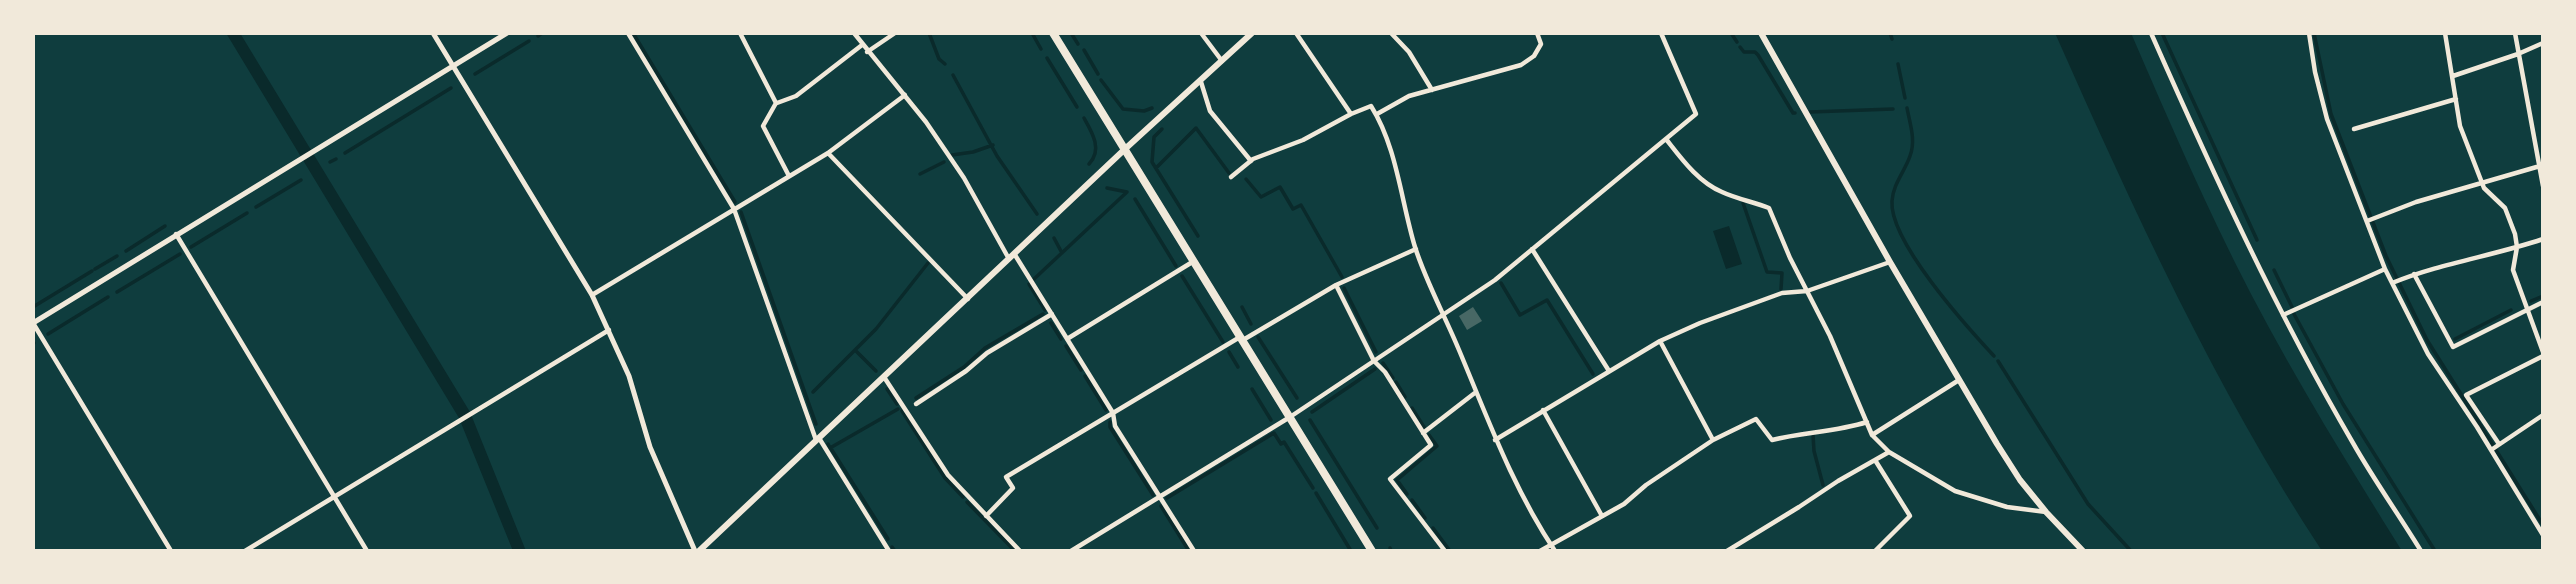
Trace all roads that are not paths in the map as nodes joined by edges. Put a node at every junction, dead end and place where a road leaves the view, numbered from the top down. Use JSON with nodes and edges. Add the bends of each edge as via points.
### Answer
{"nodes":[{"id":1,"x":433,"y":33,"type":"edge"},
{"id":2,"x":507,"y":33,"type":"edge"},
{"id":3,"x":628,"y":33,"type":"edge"},
{"id":4,"x":740,"y":33,"type":"edge"},
{"id":5,"x":854,"y":33,"type":"edge"},
{"id":6,"x":895,"y":33,"type":"edge"},
{"id":7,"x":1053,"y":33,"type":"edge"},
{"id":8,"x":1201,"y":33,"type":"edge"},
{"id":9,"x":1252,"y":33,"type":"edge"},
{"id":10,"x":1296,"y":33,"type":"edge"},
{"id":11,"x":1391,"y":33,"type":"edge"},
{"id":12,"x":1538,"y":33,"type":"edge"},
{"id":13,"x":1661,"y":33,"type":"edge"},
{"id":14,"x":1761,"y":33,"type":"edge"},
{"id":15,"x":2151,"y":33,"type":"edge"},
{"id":16,"x":2309,"y":33,"type":"edge"},
{"id":17,"x":2445,"y":33,"type":"edge"},
{"id":18,"x":2515,"y":33,"type":"edge"},
{"id":19,"x":2543,"y":43,"type":"edge"},
{"id":20,"x":862,"y":45,"type":"junction"},
{"id":21,"x":867,"y":52,"type":"junction"},
{"id":22,"x":2518,"y":54,"type":"junction"},
{"id":23,"x":1223,"y":62,"type":"junction"},
{"id":24,"x":453,"y":66,"type":"junction"},
{"id":25,"x":2453,"y":76,"type":"junction"},
{"id":26,"x":1201,"y":82,"type":"junction"},
{"id":27,"x":1432,"y":90,"type":"junction"},
{"id":28,"x":905,"y":95,"type":"junction"},
{"id":29,"x":2456,"y":99,"type":"junction"},
{"id":30,"x":776,"y":103,"type":"junction"},
{"id":31,"x":1351,"y":114,"type":"junction"},
{"id":32,"x":1377,"y":114,"type":"junction"},
{"id":33,"x":2354,"y":129,"type":"dead end"},
{"id":34,"x":1666,"y":139,"type":"junction"},
{"id":35,"x":1125,"y":149,"type":"junction"},
{"id":36,"x":828,"y":153,"type":"junction"},
{"id":37,"x":1251,"y":161,"type":"junction"},
{"id":38,"x":2540,"y":166,"type":"junction"},
{"id":39,"x":789,"y":176,"type":"junction"},
{"id":40,"x":1231,"y":177,"type":"dead end"},
{"id":41,"x":2481,"y":182,"type":"junction"},
{"id":42,"x":2543,"y":186,"type":"edge"},
{"id":43,"x":734,"y":209,"type":"junction"},
{"id":44,"x":2371,"y":219,"type":"junction"},
{"id":45,"x":176,"y":234,"type":"junction"},
{"id":46,"x":2543,"y":239,"type":"edge"},
{"id":47,"x":2517,"y":247,"type":"junction"},
{"id":48,"x":1532,"y":249,"type":"junction"},
{"id":49,"x":1416,"y":250,"type":"junction"},
{"id":50,"x":1012,"y":257,"type":"junction"},
{"id":51,"x":1194,"y":261,"type":"junction"},
{"id":52,"x":1890,"y":262,"type":"junction"},
{"id":53,"x":2385,"y":269,"type":"junction"},
{"id":54,"x":2414,"y":274,"type":"junction"},
{"id":55,"x":2396,"y":281,"type":"junction"},
{"id":56,"x":1336,"y":285,"type":"junction"},
{"id":57,"x":1807,"y":291,"type":"junction"},
{"id":58,"x":592,"y":295,"type":"junction"},
{"id":59,"x":968,"y":299,"type":"junction"},
{"id":60,"x":2543,"y":302,"type":"edge"},
{"id":61,"x":2527,"y":309,"type":"junction"},
{"id":62,"x":1052,"y":314,"type":"junction"},
{"id":63,"x":1444,"y":315,"type":"junction"},
{"id":64,"x":2283,"y":315,"type":"junction"},
{"id":65,"x":33,"y":323,"type":"edge"},
{"id":66,"x":609,"y":330,"type":"junction"},
{"id":67,"x":1242,"y":338,"type":"junction"},
{"id":68,"x":1067,"y":339,"type":"junction"},
{"id":69,"x":1660,"y":341,"type":"junction"},
{"id":70,"x":2543,"y":354,"type":"edge"},
{"id":71,"x":1374,"y":361,"type":"junction"},
{"id":72,"x":1609,"y":371,"type":"junction"},
{"id":73,"x":884,"y":377,"type":"junction"},
{"id":74,"x":1960,"y":380,"type":"junction"},
{"id":75,"x":1476,"y":392,"type":"junction"},
{"id":76,"x":916,"y":404,"type":"dead end"},
{"id":77,"x":1543,"y":410,"type":"junction"},
{"id":78,"x":1113,"y":413,"type":"junction"},
{"id":79,"x":2543,"y":415,"type":"edge"},
{"id":80,"x":1290,"y":417,"type":"junction"},
{"id":81,"x":1867,"y":422,"type":"junction"},
{"id":82,"x":1423,"y":433,"type":"junction"},
{"id":83,"x":1872,"y":435,"type":"junction"},
{"id":84,"x":818,"y":439,"type":"junction"},
{"id":85,"x":1495,"y":440,"type":"junction"},
{"id":86,"x":1713,"y":440,"type":"junction"},
{"id":87,"x":2495,"y":447,"type":"junction"},
{"id":88,"x":1889,"y":452,"type":"junction"},
{"id":89,"x":1875,"y":460,"type":"junction"},
{"id":90,"x":335,"y":496,"type":"junction"},
{"id":91,"x":1160,"y":496,"type":"junction"},
{"id":92,"x":2046,"y":512,"type":"junction"},
{"id":93,"x":986,"y":516,"type":"junction"},
{"id":94,"x":1602,"y":516,"type":"junction"},
{"id":95,"x":2543,"y":535,"type":"edge"},
{"id":96,"x":1551,"y":544,"type":"junction"},
{"id":97,"x":1878,"y":550,"type":"edge"},
{"id":98,"x":171,"y":551,"type":"edge"},
{"id":99,"x":245,"y":551,"type":"edge"},
{"id":100,"x":367,"y":551,"type":"edge"},
{"id":101,"x":697,"y":551,"type":"edge"},
{"id":102,"x":889,"y":551,"type":"edge"},
{"id":103,"x":1020,"y":551,"type":"edge"},
{"id":104,"x":1071,"y":551,"type":"edge"},
{"id":105,"x":1194,"y":551,"type":"edge"},
{"id":106,"x":1372,"y":551,"type":"edge"},
{"id":107,"x":1445,"y":551,"type":"edge"},
{"id":108,"x":1540,"y":551,"type":"edge"},
{"id":109,"x":1555,"y":551,"type":"edge"},
{"id":110,"x":1727,"y":551,"type":"edge"},
{"id":111,"x":2083,"y":551,"type":"edge"},
{"id":112,"x":2421,"y":551,"type":"edge"}],
"edges":[{"from":1,"to":24,"type":"street"},
{"from":2,"to":24,"type":"street"},
{"from":3,"to":43,"type":"street"},
{"from":4,"to":30,"type":"street"},
{"from":5,"to":20,"type":"street"},
{"from":6,"to":21,"type":"street"},
{"from":7,"to":35,"type":"highway"},
{"from":8,"to":23,"type":"street"},
{"from":9,"to":23,"type":"main road"},
{"from":10,"to":31,"type":"street"},
{"from":11,"to":27,"type":"street","via":[[1409,52]]},
{"from":12,"to":27,"type":"street","via":[[1541,44],[1521,65]]},
{"from":13,"to":34,"type":"street","via":[[1696,114]]},
{"from":14,"to":52,"type":"main road"},
{"from":15,"to":64,"type":"street"},
{"from":16,"to":44,"type":"street","via":[[2328,119]]},
{"from":17,"to":25,"type":"street"},
{"from":18,"to":22,"type":"street"},
{"from":19,"to":22,"type":"street"},
{"from":20,"to":21,"type":"street"},
{"from":20,"to":30,"type":"street","via":[[796,96]]},
{"from":21,"to":28,"type":"street"},
{"from":22,"to":25,"type":"street"},
{"from":22,"to":38,"type":"street"},
{"from":23,"to":26,"type":"main road"},
{"from":24,"to":45,"type":"street"},
{"from":24,"to":58,"type":"street"},
{"from":25,"to":29,"type":"street"},
{"from":26,"to":35,"type":"main road"},
{"from":26,"to":37,"type":"street","via":[[1210,111]]},
{"from":27,"to":32,"type":"street","via":[[1409,96]]},
{"from":28,"to":36,"type":"street"},
{"from":28,"to":50,"type":"street"},
{"from":29,"to":33,"type":"street"},
{"from":29,"to":41,"type":"street","via":[[2460,126]]},
{"from":30,"to":39,"type":"street","via":[[763,125]]},
{"from":31,"to":32,"type":"street","via":[[1371,106]]},
{"from":31,"to":37,"type":"street"},
{"from":32,"to":49,"type":"street"},
{"from":34,"to":48,"type":"street"},
{"from":34,"to":57,"type":"street","via":[[1710,186],[1769,208]]},
{"from":35,"to":50,"type":"main road"},
{"from":35,"to":51,"type":"highway"},
{"from":36,"to":39,"type":"street"},
{"from":36,"to":59,"type":"street"},
{"from":37,"to":40,"type":"street"},
{"from":38,"to":41,"type":"street"},
{"from":38,"to":42,"type":"street"},
{"from":39,"to":43,"type":"street"},
{"from":41,"to":44,"type":"street"},
{"from":41,"to":47,"type":"street","via":[[2505,208]]},
{"from":43,"to":58,"type":"street"},
{"from":43,"to":84,"type":"street"},
{"from":44,"to":53,"type":"street"},
{"from":45,"to":65,"type":"street"},
{"from":45,"to":90,"type":"street"},
{"from":46,"to":47,"type":"street"},
{"from":47,"to":54,"type":"street"},
{"from":47,"to":61,"type":"street","via":[[2513,270]]},
{"from":48,"to":63,"type":"street"},
{"from":48,"to":72,"type":"street"},
{"from":49,"to":56,"type":"street"},
{"from":49,"to":63,"type":"street"},
{"from":50,"to":59,"type":"main road"},
{"from":50,"to":62,"type":"street"},
{"from":51,"to":67,"type":"highway"},
{"from":51,"to":68,"type":"street"},
{"from":52,"to":57,"type":"street"},
{"from":52,"to":74,"type":"main road"},
{"from":53,"to":55,"type":"street"},
{"from":53,"to":64,"type":"street"},
{"from":54,"to":55,"type":"street"},
{"from":54,"to":61,"type":"street","via":[[2453,347]]},
{"from":55,"to":87,"type":"street","via":[[2428,354]]},
{"from":56,"to":67,"type":"street"},
{"from":56,"to":71,"type":"street"},
{"from":57,"to":69,"type":"street","via":[[1782,293]]},
{"from":57,"to":81,"type":"street"},
{"from":58,"to":66,"type":"street"},
{"from":59,"to":73,"type":"main road"},
{"from":60,"to":61,"type":"street"},
{"from":61,"to":70,"type":"street"},
{"from":62,"to":68,"type":"street"},
{"from":62,"to":76,"type":"street"},
{"from":63,"to":71,"type":"street"},
{"from":63,"to":75,"type":"street"},
{"from":64,"to":112,"type":"street","via":[[2354,444]]},
{"from":65,"to":98,"type":"street"},
{"from":66,"to":90,"type":"street"},
{"from":66,"to":101,"type":"street","via":[[629,376],[650,447]]},
{"from":67,"to":78,"type":"street"},
{"from":67,"to":80,"type":"highway"},
{"from":68,"to":78,"type":"street"},
{"from":69,"to":72,"type":"street"},
{"from":69,"to":86,"type":"street"},
{"from":70,"to":87,"type":"street","via":[[2466,395]]},
{"from":71,"to":80,"type":"street"},
{"from":71,"to":82,"type":"street"},
{"from":72,"to":77,"type":"street"},
{"from":73,"to":84,"type":"main road"},
{"from":73,"to":93,"type":"street","via":[[948,475]]},
{"from":74,"to":83,"type":"street"},
{"from":74,"to":92,"type":"main road","via":[[2015,471]]},
{"from":75,"to":82,"type":"street"},
{"from":75,"to":85,"type":"street"},
{"from":77,"to":85,"type":"street"},
{"from":77,"to":94,"type":"street"},
{"from":78,"to":91,"type":"street","via":[[1115,426]]},
{"from":78,"to":93,"type":"street","via":[[1006,477],[1013,488]]},
{"from":79,"to":87,"type":"street"},
{"from":80,"to":91,"type":"street"},
{"from":80,"to":106,"type":"highway"},
{"from":81,"to":83,"type":"street"},
{"from":81,"to":86,"type":"street","via":[[1772,440],[1756,419]]},
{"from":82,"to":107,"type":"street","via":[[1431,446],[1390,479]]},
{"from":83,"to":88,"type":"street"},
{"from":84,"to":101,"type":"main road"},
{"from":84,"to":102,"type":"street"},
{"from":85,"to":96,"type":"street"},
{"from":86,"to":94,"type":"street"},
{"from":87,"to":95,"type":"street"},
{"from":88,"to":89,"type":"street"},
{"from":88,"to":92,"type":"street","via":[[1955,491],[2007,507]]},
{"from":89,"to":97,"type":"street","via":[[1910,516]]},
{"from":89,"to":110,"type":"street"},
{"from":90,"to":99,"type":"street"},
{"from":90,"to":100,"type":"street"},
{"from":91,"to":104,"type":"street"},
{"from":91,"to":105,"type":"street"},
{"from":92,"to":111,"type":"main road"},
{"from":93,"to":103,"type":"street"},
{"from":94,"to":96,"type":"street"},
{"from":96,"to":108,"type":"street"},
{"from":96,"to":109,"type":"street"}]}
